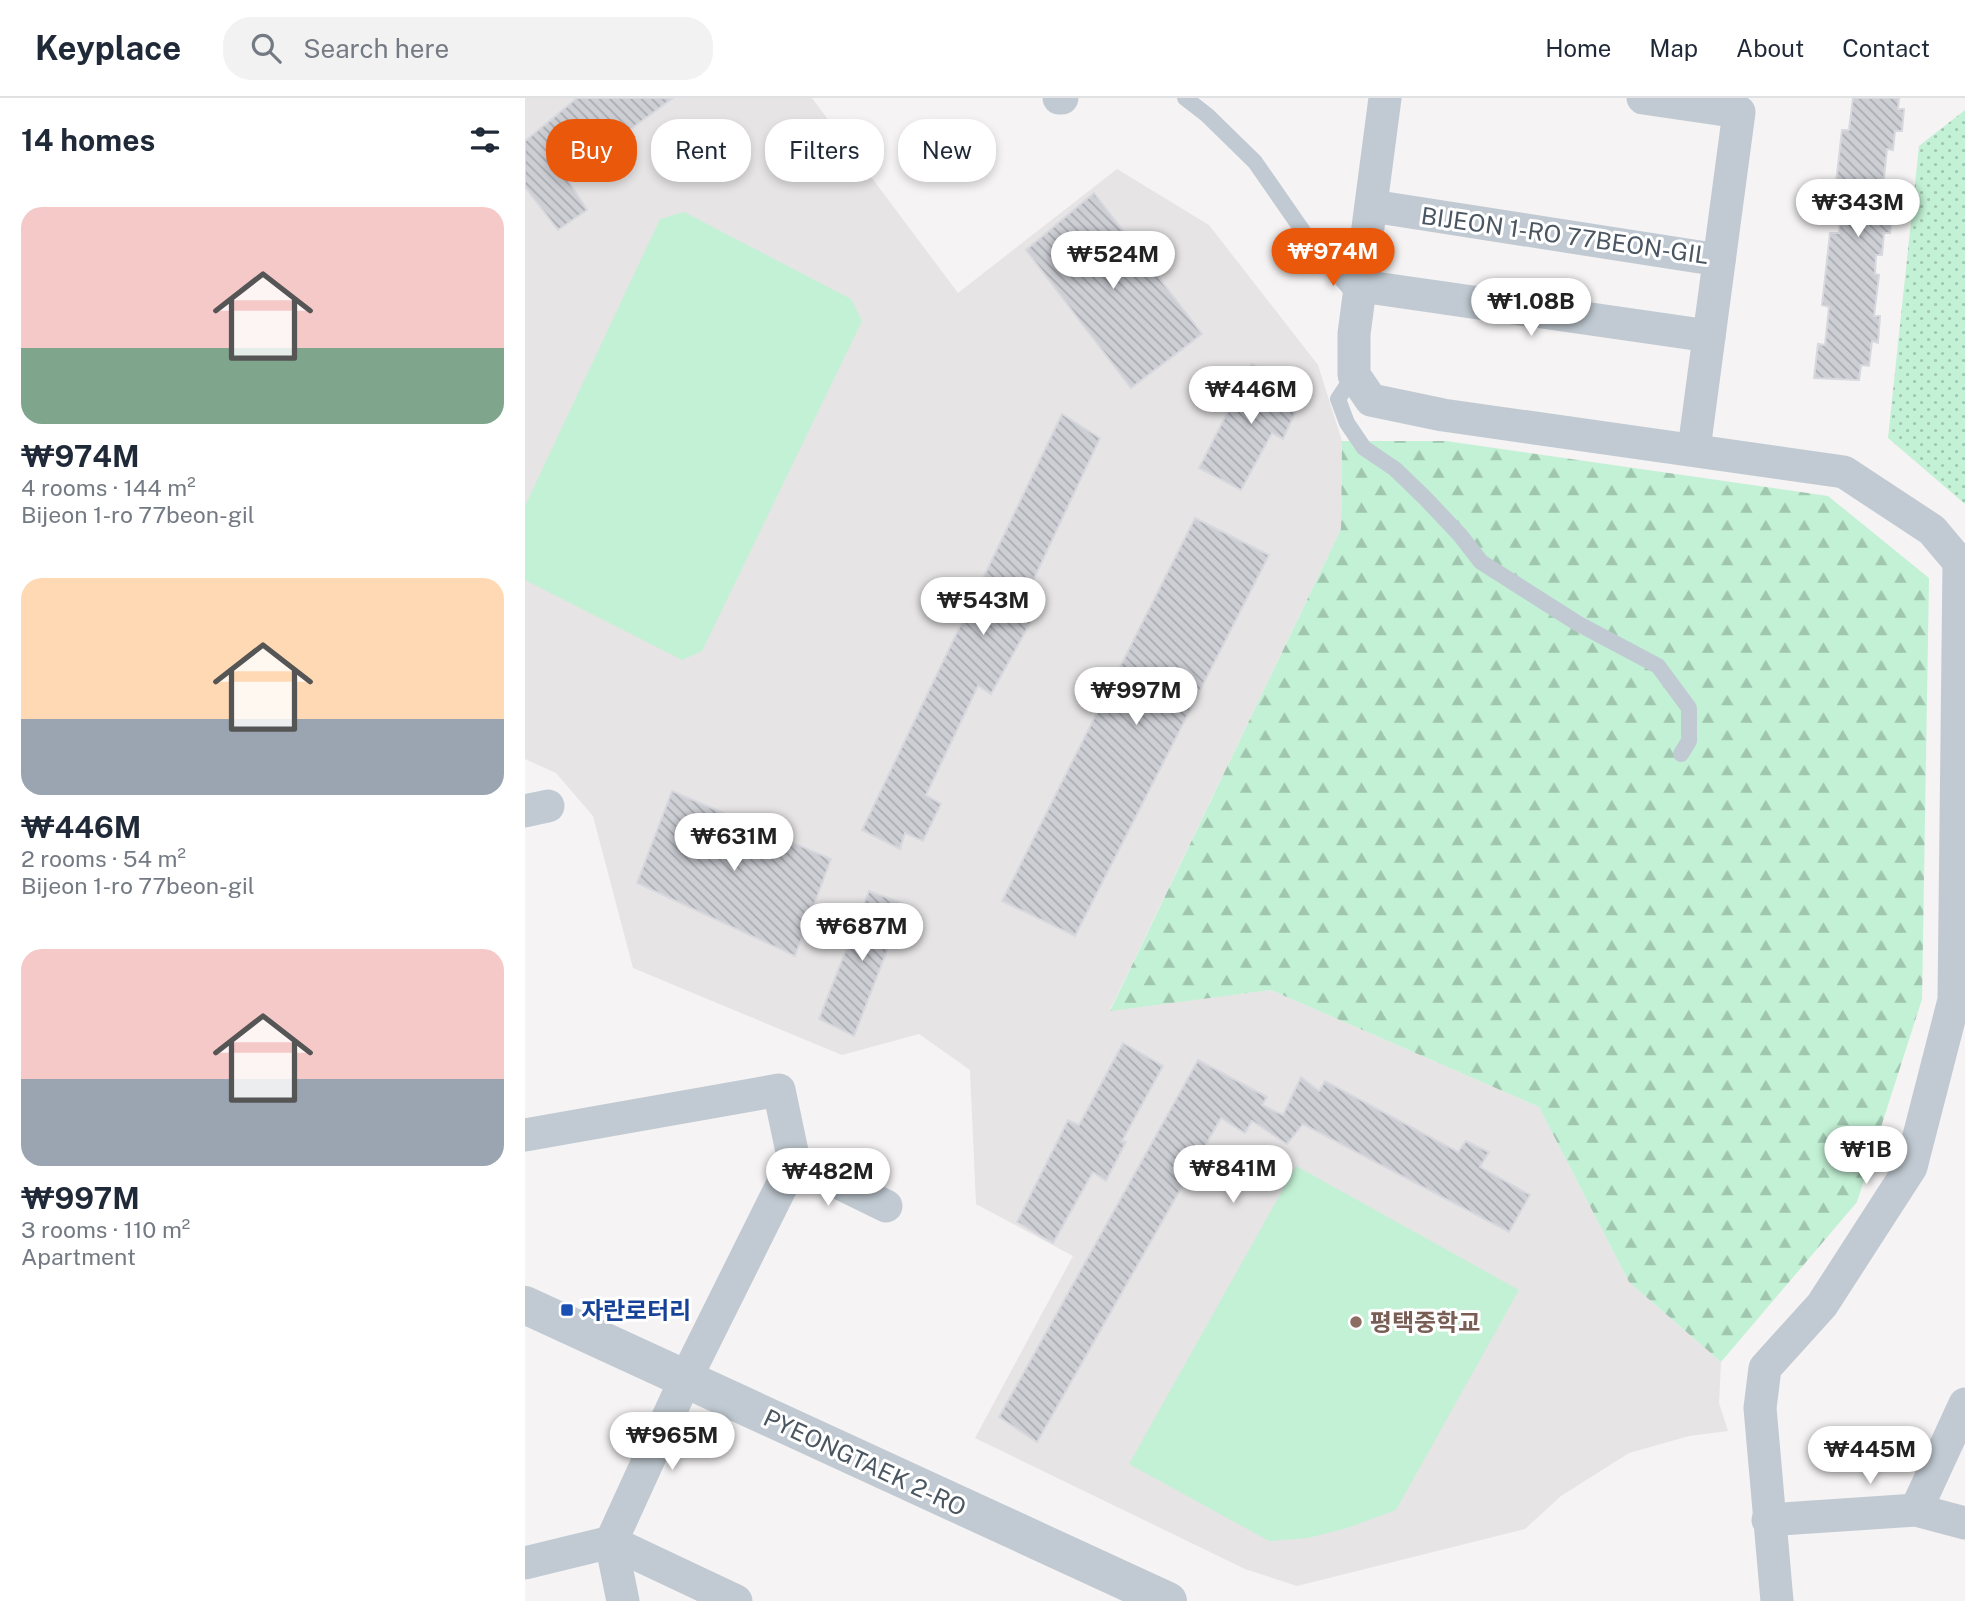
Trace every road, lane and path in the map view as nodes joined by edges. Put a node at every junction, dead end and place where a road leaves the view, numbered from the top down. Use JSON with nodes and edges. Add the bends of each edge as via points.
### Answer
{"nodes":[{"id":1,"x":1185,"y":98,"type":"edge"},
{"id":2,"x":1385,"y":98,"type":"edge"},
{"id":3,"x":1651,"y":99,"type":"edge"},
{"id":4,"x":1372,"y":206,"type":"junction"},
{"id":5,"x":1719,"y":260,"type":"junction"},
{"id":6,"x":1360,"y":293,"type":"junction"},
{"id":7,"x":1709,"y":336,"type":"junction"},
{"id":8,"x":1354,"y":375,"type":"junction"},
{"id":9,"x":1694,"y":449,"type":"junction"},
{"id":10,"x":1681,"y":754,"type":"dead end"},
{"id":11,"x":525,"y":1135,"type":"edge"},
{"id":12,"x":794,"y":1161,"type":"junction"},
{"id":13,"x":886,"y":1206,"type":"dead end"},
{"id":14,"x":525,"y":1305,"type":"edge"},
{"id":15,"x":685,"y":1380,"type":"junction"},
{"id":16,"x":1965,"y":1405,"type":"edge"},
{"id":17,"x":1916,"y":1510,"type":"junction"},
{"id":18,"x":1768,"y":1520,"type":"junction"},
{"id":19,"x":1965,"y":1523,"type":"edge"},
{"id":20,"x":611,"y":1542,"type":"junction"},
{"id":21,"x":525,"y":1563,"type":"edge"},
{"id":22,"x":1143,"y":1596,"type":"edge"},
{"id":23,"x":623,"y":1601,"type":"edge"},
{"id":24,"x":736,"y":1601,"type":"edge"},
{"id":25,"x":1777,"y":1601,"type":"edge"}],
"edges":[{"from":1,"to":6,"type":"lane","via":[[1255,162],[1314,247]]},
{"from":2,"to":4,"type":"street"},
{"from":3,"to":5,"type":"street","name":"BIJEON 1-RO 77BEON-GIL","via":[[1739,112]]},
{"from":4,"to":5,"type":"street","name":"BIJEON 1-RO 77BEON-GIL"},
{"from":4,"to":6,"type":"street"},
{"from":5,"to":7,"type":"street"},
{"from":6,"to":7,"type":"street"},
{"from":6,"to":8,"type":"street"},
{"from":7,"to":9,"type":"street"},
{"from":8,"to":9,"type":"street","via":[[1371,400],[1443,415]]},
{"from":8,"to":10,"type":"lane","via":[[1338,400],[1364,448],[1425,498],[1481,562],[1577,623],[1658,666],[1689,708],[1689,741]]},
{"from":9,"to":18,"type":"street","via":[[1844,472],[1932,530],[1959,562],[1954,1000],[1911,1167],[1822,1305],[1765,1368],[1760,1408]]},
{"from":11,"to":12,"type":"street","via":[[779,1090]]},
{"from":12,"to":13,"type":"street"},
{"from":12,"to":15,"type":"street"},
{"from":14,"to":15,"type":"street","name":"PYEONGTAEK 2-RO"},
{"from":15,"to":20,"type":"street"},
{"from":15,"to":22,"type":"street","name":"PYEONGTAEK 2-RO"},
{"from":16,"to":17,"type":"street"},
{"from":17,"to":18,"type":"street"},
{"from":17,"to":19,"type":"street"},
{"from":18,"to":25,"type":"street"},
{"from":20,"to":21,"type":"street"},
{"from":20,"to":23,"type":"street"},
{"from":20,"to":24,"type":"street"}]}
